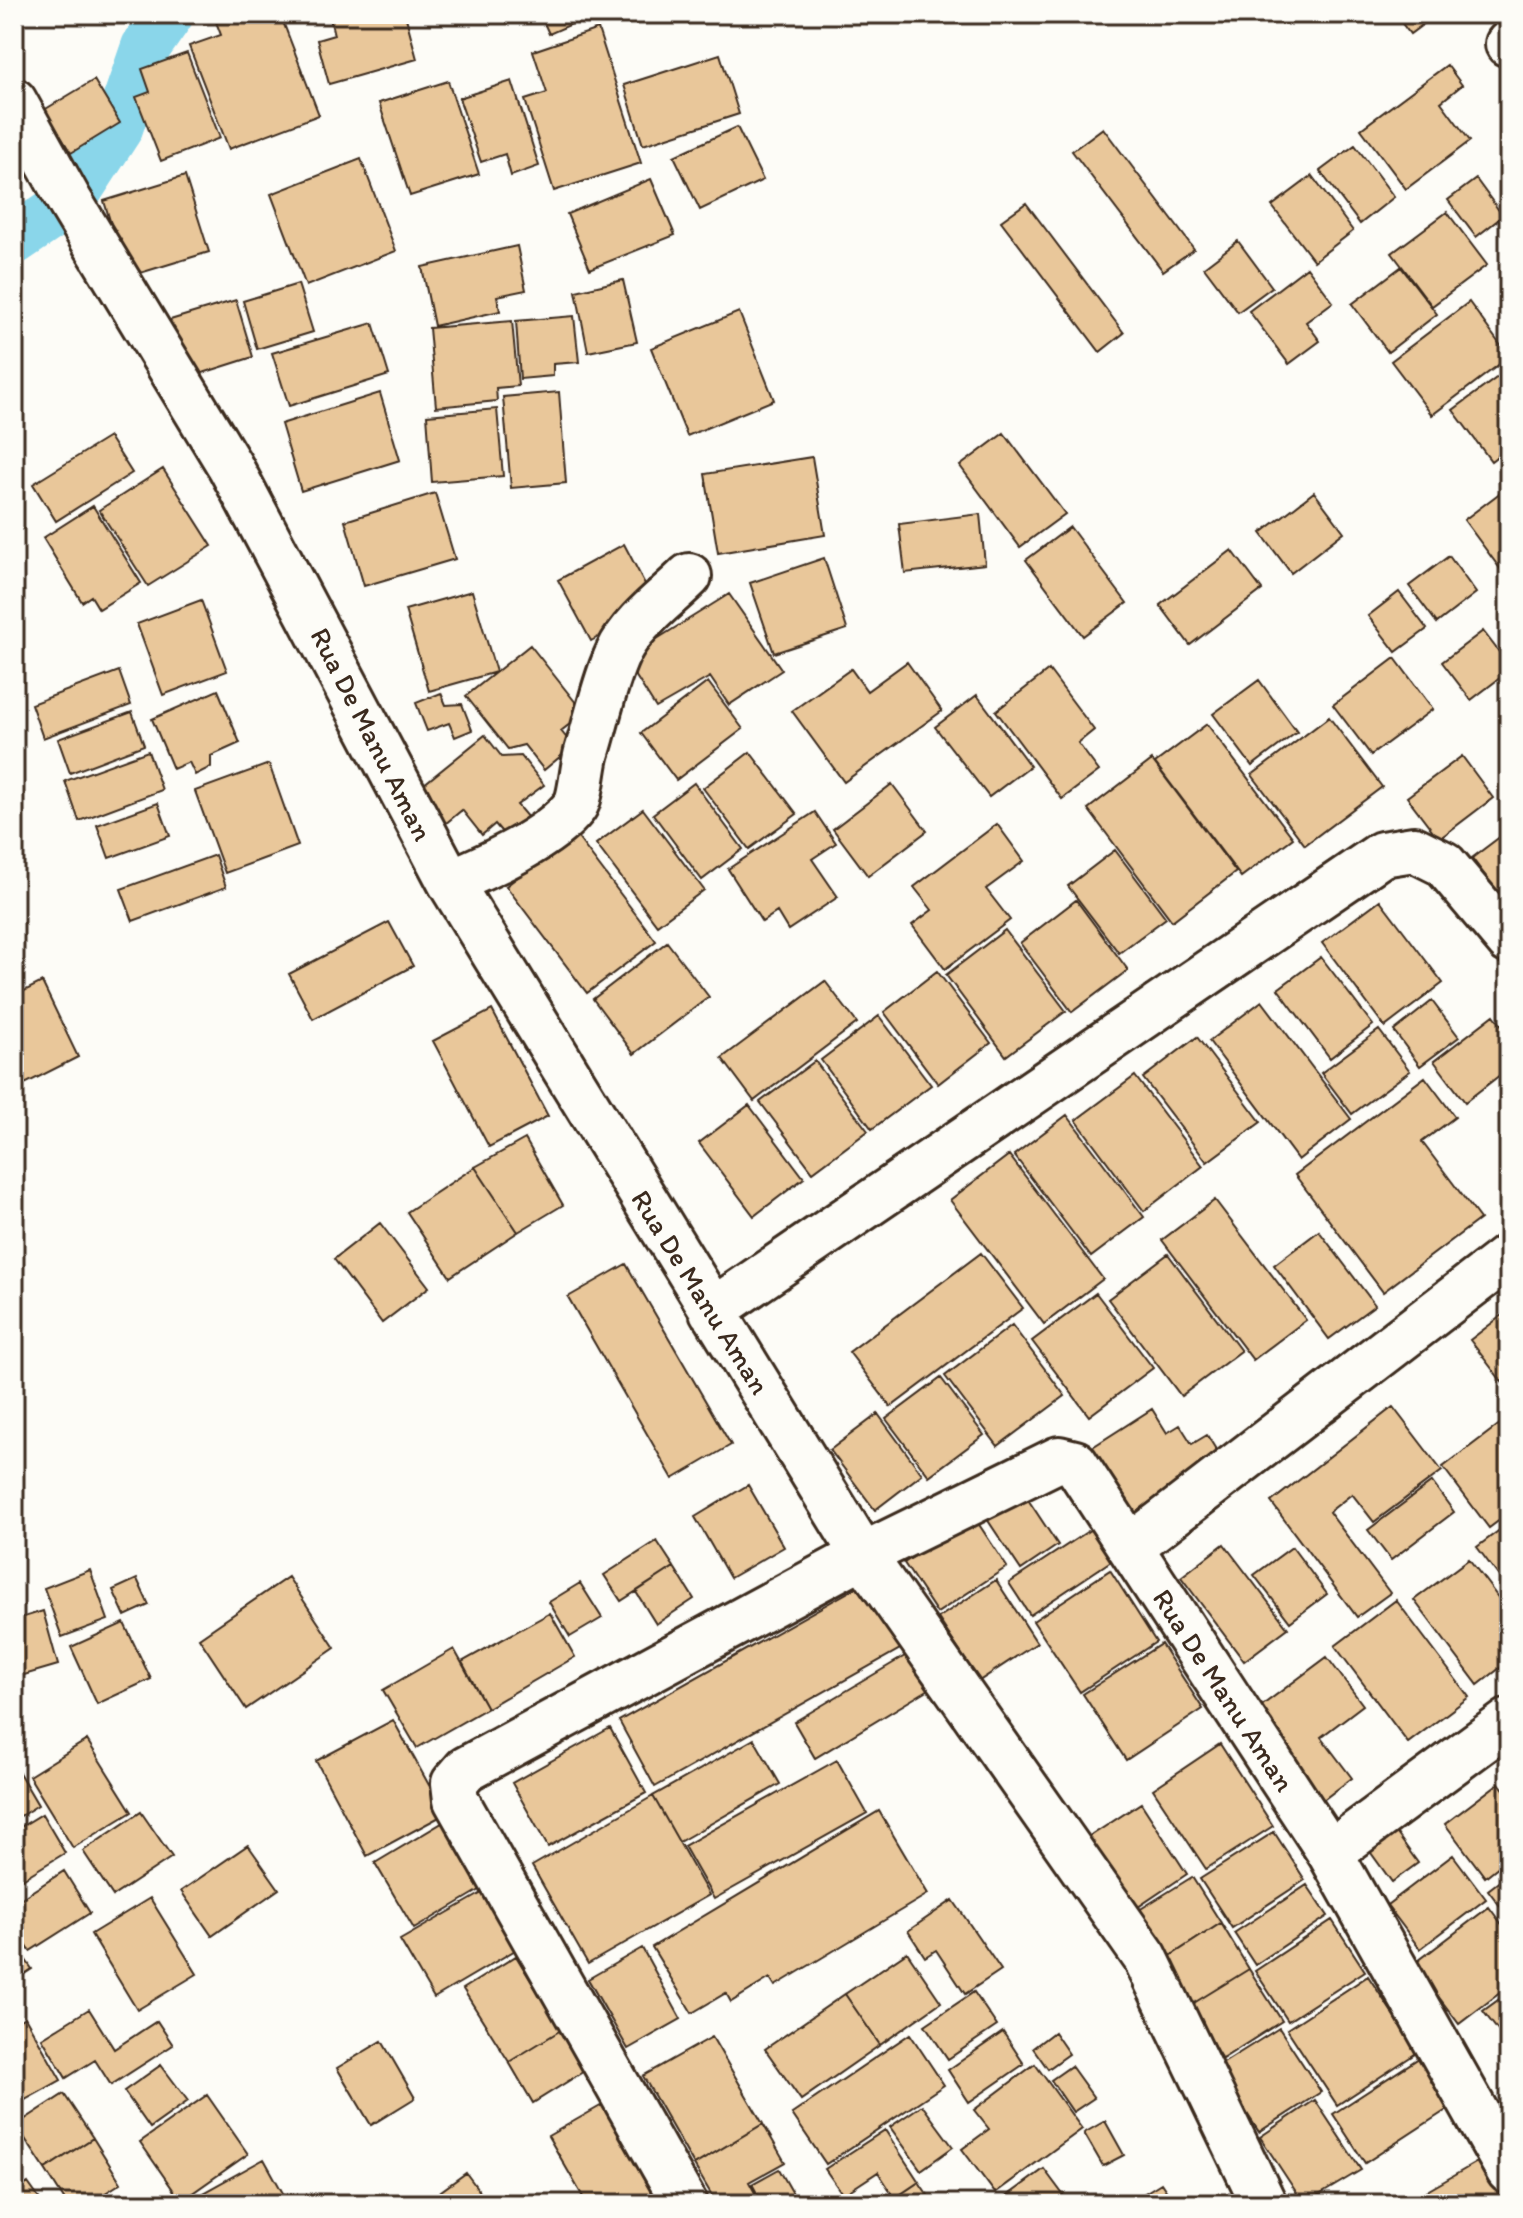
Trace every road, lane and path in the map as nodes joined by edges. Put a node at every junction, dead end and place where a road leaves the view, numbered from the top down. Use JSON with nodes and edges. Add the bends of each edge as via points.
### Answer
{"nodes":[{"id":1,"x":14,"y":101,"type":"edge"},
{"id":2,"x":689,"y":576,"type":"dead end"},
{"id":3,"x":450,"y":882,"type":"junction"},
{"id":4,"x":1509,"y":941,"type":"edge"},
{"id":5,"x":1509,"y":1256,"type":"edge"},
{"id":6,"x":712,"y":1311,"type":"junction"},
{"id":7,"x":1130,"y":1547,"type":"junction"},
{"id":8,"x":863,"y":1555,"type":"junction"},
{"id":9,"x":1509,"y":1721,"type":"edge"},
{"id":10,"x":1330,"y":1853,"type":"junction"},
{"id":11,"x":1509,"y":2171,"type":"edge"},
{"id":12,"x":685,"y":2204,"type":"edge"},
{"id":13,"x":1264,"y":2204,"type":"edge"}],
"edges":[{"from":1,"to":3,"type":"street","name":"Rua De Manu Aman","via":[[230,466]]},
{"from":2,"to":3,"type":"street","via":[[619,651],[580,774],[577,803],[523,845]]},
{"from":3,"to":6,"type":"street","name":"Rua De Manu Aman"},
{"from":4,"to":6,"type":"street","via":[[1444,864],[1414,849],[1382,854]]},
{"from":5,"to":7,"type":"street"},
{"from":6,"to":8,"type":"street","name":"Rua De Manu Aman"},
{"from":7,"to":8,"type":"street","name":"Rua De Manu Aman","via":[[1075,1463],[1059,1459]]},
{"from":7,"to":10,"type":"street","name":"Rua De Manu Aman"},
{"from":8,"to":12,"type":"street","via":[[466,1769],[454,1783],[456,1800]]},
{"from":8,"to":13,"type":"street","via":[[1145,1957]]},
{"from":9,"to":10,"type":"street"},
{"from":10,"to":11,"type":"street","name":"Rua De Manu Aman"}]}
